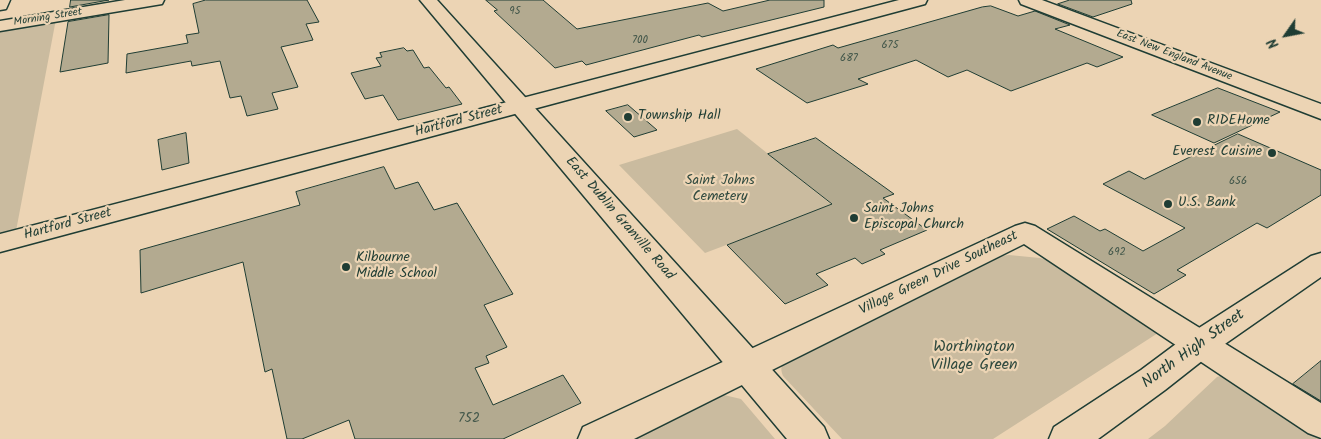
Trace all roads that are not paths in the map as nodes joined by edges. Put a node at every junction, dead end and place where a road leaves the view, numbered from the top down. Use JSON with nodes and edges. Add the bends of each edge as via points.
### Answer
{"nodes":[{"id":1,"x":2,"y":0,"type":"edge"},
{"id":2,"x":156,"y":0,"type":"edge"},
{"id":3,"x":428,"y":0,"type":"edge"},
{"id":4,"x":919,"y":0,"type":"edge"},
{"id":5,"x":1027,"y":0,"type":"edge"},
{"id":6,"x":0,"y":5,"type":"edge"},
{"id":7,"x":0,"y":26,"type":"edge"},
{"id":8,"x":520,"y":106,"type":"junction"},
{"id":9,"x":1321,"y":112,"type":"edge"},
{"id":10,"x":0,"y":244,"type":"edge"},
{"id":11,"x":1321,"y":263,"type":"edge"},
{"id":12,"x":1200,"y":344,"type":"junction"},
{"id":13,"x":747,"y":366,"type":"junction"},
{"id":14,"x":1321,"y":422,"type":"edge"},
{"id":15,"x":597,"y":439,"type":"edge"},
{"id":16,"x":810,"y":439,"type":"edge"},
{"id":17,"x":1068,"y":439,"type":"edge"}],
"edges":[{"from":1,"to":6,"type":"street"},
{"from":2,"to":7,"type":"street","name":"Morning Street"},
{"from":3,"to":8,"type":"street","name":"East Dublin Granville Road"},
{"from":4,"to":8,"type":"street","name":"Hartford Street"},
{"from":5,"to":9,"type":"street","name":"East New England Avenue"},
{"from":8,"to":10,"type":"street","name":"Hartford Street"},
{"from":8,"to":13,"type":"street","name":"East Dublin Granville Road"},
{"from":11,"to":12,"type":"street","name":"North High Street"},
{"from":12,"to":13,"type":"street","name":"Village Green Drive Southeast","via":[[1025,232]]},
{"from":12,"to":14,"type":"street"},
{"from":12,"to":17,"type":"street","name":"North High Street"},
{"from":13,"to":15,"type":"street"},
{"from":13,"to":16,"type":"street","name":"East Dublin Granville Road"}]}
